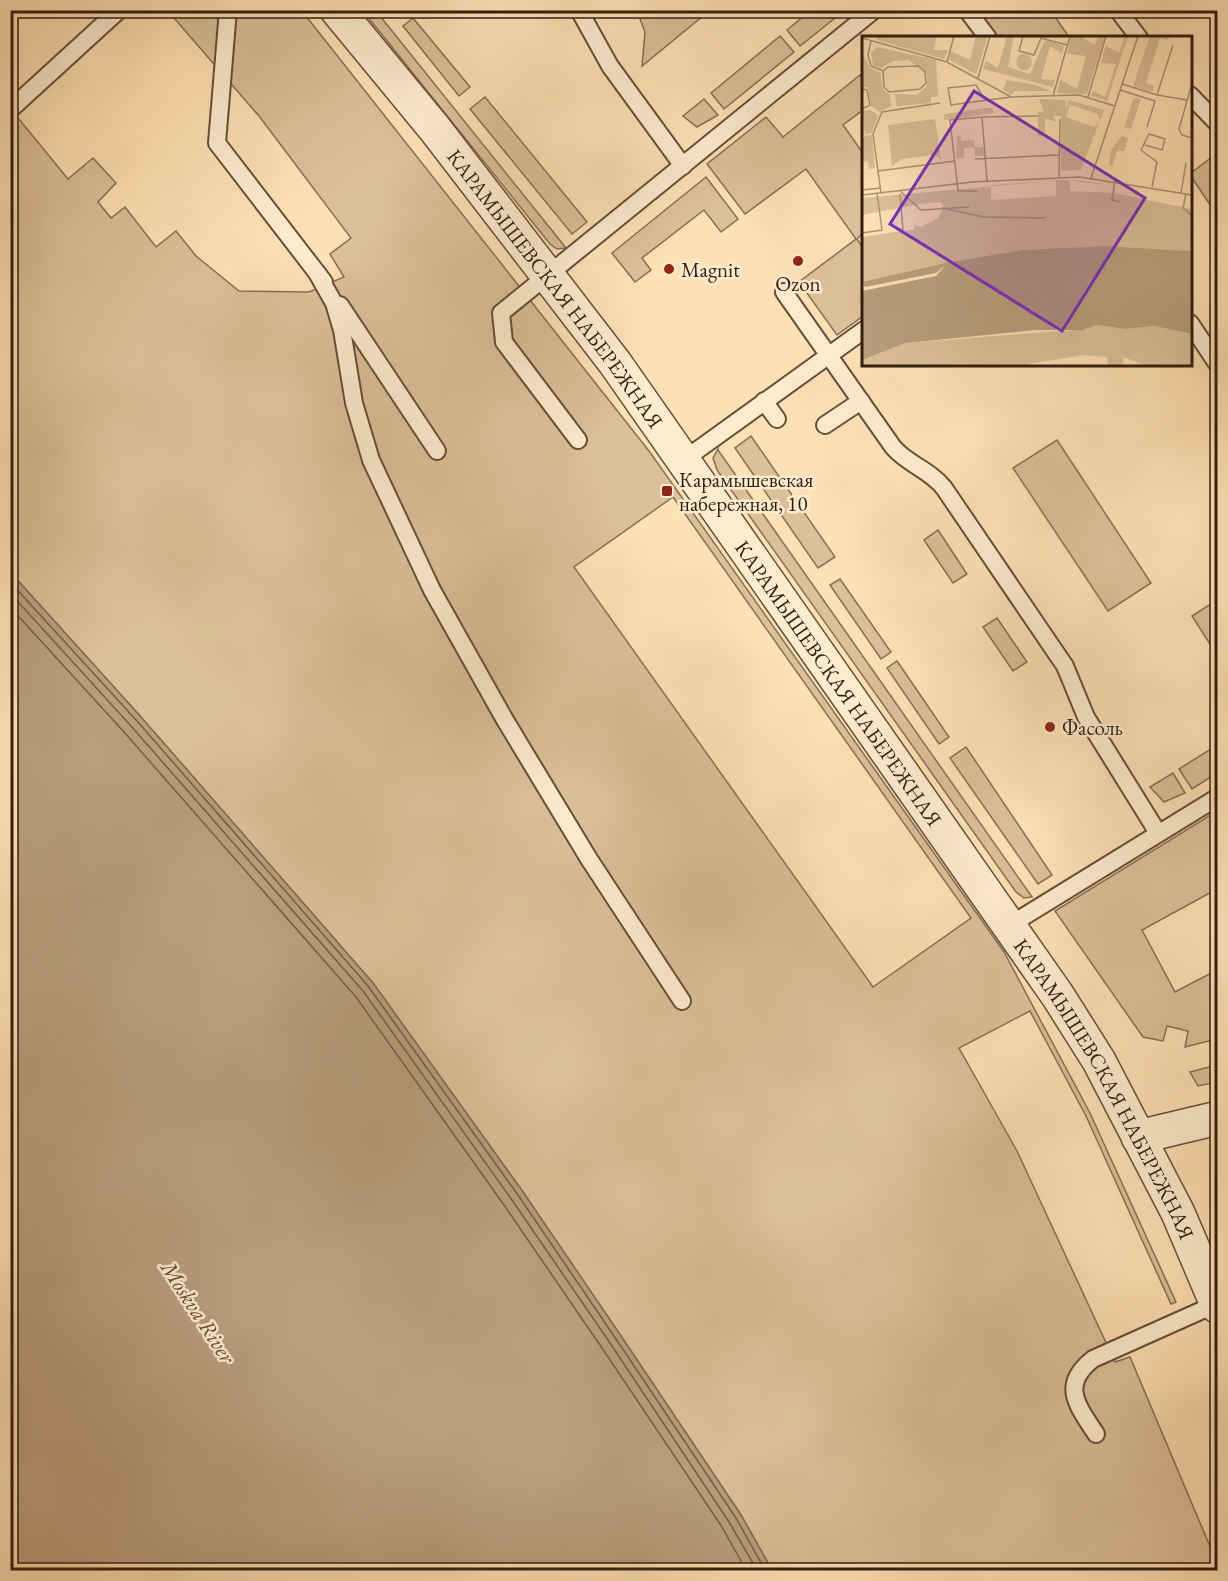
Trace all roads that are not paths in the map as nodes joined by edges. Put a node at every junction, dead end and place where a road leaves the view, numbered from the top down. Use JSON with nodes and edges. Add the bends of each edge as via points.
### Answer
{"nodes":[{"id":1,"x":119,"y":10,"type":"edge"},
{"id":2,"x":228,"y":10,"type":"edge"},
{"id":3,"x":337,"y":10,"type":"edge"},
{"id":4,"x":579,"y":10,"type":"edge"},
{"id":5,"x":874,"y":10,"type":"edge"},
{"id":6,"x":967,"y":10,"type":"edge"},
{"id":7,"x":1118,"y":10,"type":"edge"},
{"id":8,"x":986,"y":36,"type":"edge"},
{"id":9,"x":1138,"y":36,"type":"edge"},
{"id":10,"x":1192,"y":96,"type":"edge"},
{"id":11,"x":13,"y":107,"type":"dead end"},
{"id":12,"x":1216,"y":115,"type":"edge"},
{"id":13,"x":683,"y":166,"type":"junction"},
{"id":14,"x":317,"y":273,"type":"junction"},
{"id":15,"x":549,"y":275,"type":"junction"},
{"id":16,"x":784,"y":292,"type":"dead end"},
{"id":17,"x":1192,"y":325,"type":"edge"},
{"id":18,"x":862,"y":331,"type":"edge"},
{"id":19,"x":828,"y":355,"type":"junction"},
{"id":20,"x":1218,"y":365,"type":"edge"},
{"id":21,"x":764,"y":401,"type":"junction"},
{"id":22,"x":861,"y":401,"type":"junction"},
{"id":23,"x":777,"y":419,"type":"dead end"},
{"id":24,"x":825,"y":426,"type":"dead end"},
{"id":25,"x":578,"y":440,"type":"dead end"},
{"id":26,"x":437,"y":452,"type":"dead end"},
{"id":27,"x":685,"y":459,"type":"junction"},
{"id":28,"x":1218,"y":796,"type":"edge"},
{"id":29,"x":1158,"y":833,"type":"junction"},
{"id":30,"x":1010,"y":925,"type":"junction"},
{"id":31,"x":682,"y":1001,"type":"dead end"},
{"id":32,"x":1218,"y":1118,"type":"edge"},
{"id":33,"x":1138,"y":1137,"type":"junction"},
{"id":34,"x":1217,"y":1305,"type":"edge"},
{"id":35,"x":1096,"y":1434,"type":"dead end"}],
"edges":[{"from":1,"to":11,"type":"lane"},
{"from":2,"to":14,"type":"lane","via":[[217,143]]},
{"from":3,"to":15,"type":"street","name":"КАРАМЫШЕВСКАЯ НАБЕРЕЖНАЯ"},
{"from":4,"to":13,"type":"lane","via":[[610,66]]},
{"from":5,"to":13,"type":"lane"},
{"from":6,"to":8,"type":"lane"},
{"from":7,"to":9,"type":"lane"},
{"from":10,"to":12,"type":"lane"},
{"from":13,"to":15,"type":"lane"},
{"from":14,"to":26,"type":"lane"},
{"from":14,"to":31,"type":"lane","via":[[334,303],[342,330],[354,403],[371,460],[427,580],[504,720]]},
{"from":15,"to":25,"type":"lane","via":[[501,313],[504,342]]},
{"from":15,"to":27,"type":"street","name":"КАРАМЫШЕВСКАЯ НАБЕРЕЖНАЯ"},
{"from":16,"to":19,"type":"lane"},
{"from":17,"to":20,"type":"lane"},
{"from":18,"to":19,"type":"lane"},
{"from":19,"to":21,"type":"lane"},
{"from":19,"to":22,"type":"lane"},
{"from":21,"to":23,"type":"lane"},
{"from":21,"to":27,"type":"lane"},
{"from":22,"to":24,"type":"lane"},
{"from":22,"to":29,"type":"lane","via":[[900,456],[944,488],[1065,666],[1086,717]]},
{"from":27,"to":30,"type":"street","name":"КАРАМЫШЕВСКАЯ НАБЕРЕЖНАЯ"},
{"from":28,"to":29,"type":"lane"},
{"from":29,"to":30,"type":"lane"},
{"from":30,"to":33,"type":"street","name":"КАРАМЫШЕВСКАЯ НАБЕРЕЖНАЯ","via":[[1099,1061]]},
{"from":32,"to":33,"type":"street"},
{"from":33,"to":34,"type":"street","name":"КАРАМЫШЕВСКАЯ НАБЕРЕЖНАЯ","via":[[1178,1213]]},
{"from":34,"to":35,"type":"lane","via":[[1093,1359],[1079,1369],[1074,1385],[1076,1403]]}]}
